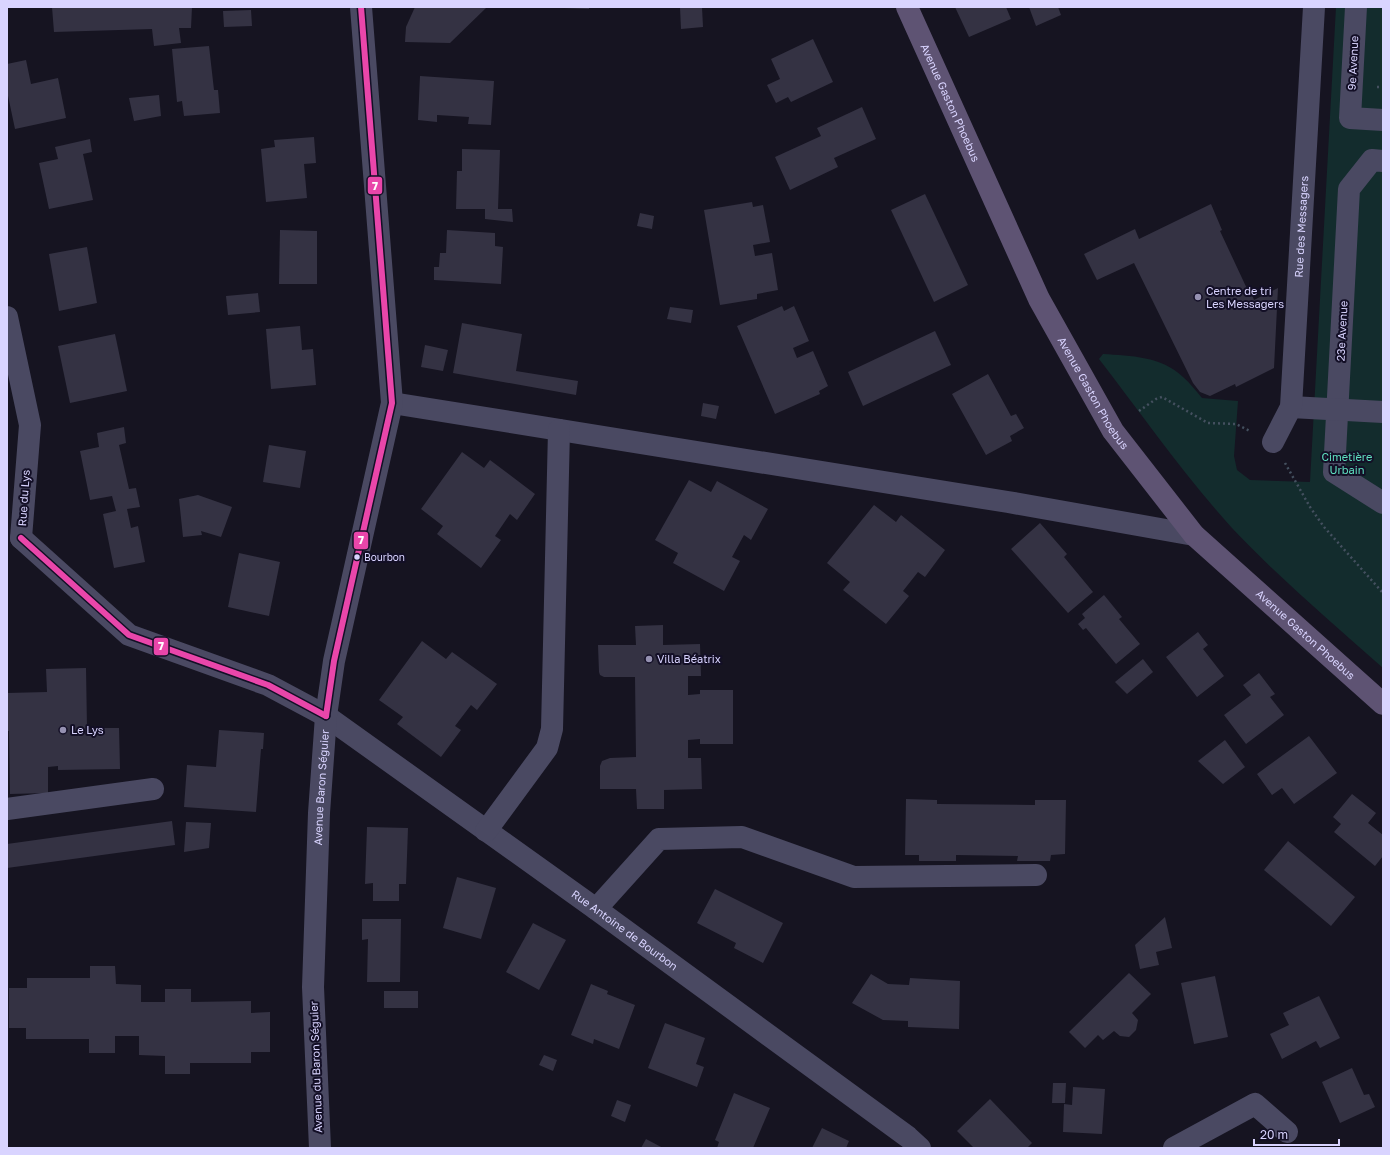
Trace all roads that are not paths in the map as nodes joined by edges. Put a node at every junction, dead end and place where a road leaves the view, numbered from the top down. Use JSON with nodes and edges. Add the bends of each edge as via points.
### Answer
{"nodes":[{"id":1,"x":361,"y":7,"type":"edge"},
{"id":2,"x":907,"y":7,"type":"edge"},
{"id":3,"x":1314,"y":7,"type":"edge"},
{"id":4,"x":1356,"y":7,"type":"edge"},
{"id":5,"x":1383,"y":120,"type":"edge"},
{"id":6,"x":1377,"y":161,"type":"edge"},
{"id":7,"x":7,"y":317,"type":"edge"},
{"id":8,"x":392,"y":403,"type":"junction"},
{"id":9,"x":1291,"y":407,"type":"junction"},
{"id":10,"x":1338,"y":410,"type":"junction"},
{"id":11,"x":1383,"y":412,"type":"edge"},
{"id":12,"x":559,"y":430,"type":"junction"},
{"id":13,"x":1273,"y":442,"type":"road end"},
{"id":14,"x":1383,"y":503,"type":"edge"},
{"id":15,"x":1194,"y":535,"type":"junction"},
{"id":16,"x":14,"y":542,"type":"edge"},
{"id":17,"x":1383,"y":704,"type":"edge"},
{"id":18,"x":326,"y":716,"type":"junction"},
{"id":19,"x":153,"y":789,"type":"dead end"},
{"id":20,"x":7,"y":809,"type":"edge"},
{"id":21,"x":486,"y":832,"type":"junction"},
{"id":22,"x":1036,"y":875,"type":"dead end"},
{"id":23,"x":596,"y":908,"type":"junction"},
{"id":24,"x":313,"y":987,"type":"joint"},
{"id":25,"x":1287,"y":1132,"type":"dead end"},
{"id":26,"x":320,"y":1148,"type":"edge"},
{"id":27,"x":920,"y":1148,"type":"edge"},
{"id":28,"x":1174,"y":1148,"type":"edge"}],
"edges":[{"from":1,"to":8,"type":"street","name":"Avenue Baron Séguier"},
{"from":2,"to":15,"type":"main road","name":"Avenue Gaston Phoebus","via":[[1038,299],[1113,431]]},
{"from":3,"to":9,"type":"street","name":"Rue des Messagers"},
{"from":4,"to":5,"type":"street","name":"9e Avenue","via":[[1350,118]]},
{"from":6,"to":10,"type":"street","name":"23e Avenue","via":[[1349,189]]},
{"from":7,"to":16,"type":"street","name":"Rue du Lys","via":[[30,425]]},
{"from":8,"to":12,"type":"street"},
{"from":8,"to":18,"type":"street","name":"Avenue Baron Séguier","via":[[334,661]]},
{"from":9,"to":10,"type":"street"},
{"from":9,"to":13,"type":"street","name":"Rue des Messagers"},
{"from":10,"to":11,"type":"street"},
{"from":10,"to":14,"type":"street","name":"23e Avenue","via":[[1334,472]]},
{"from":12,"to":15,"type":"street","via":[[1008,502]]},
{"from":12,"to":21,"type":"street","via":[[552,729],[547,748]]},
{"from":15,"to":17,"type":"main road","name":"Avenue Gaston Phoebus"},
{"from":16,"to":18,"type":"street","name":"Rue du Lys","via":[[129,635],[268,685]]},
{"from":18,"to":21,"type":"street","name":"Rue Antoine de Bourbon"},
{"from":18,"to":24,"type":"street","name":"Avenue Baron Séguier","via":[[319,813]]},
{"from":19,"to":20,"type":"street"},
{"from":21,"to":23,"type":"street","name":"Rue Antoine de Bourbon"},
{"from":22,"to":23,"type":"street","via":[[854,877],[742,837],[659,840]]},
{"from":23,"to":27,"type":"street","name":"Rue Antoine de Bourbon"},
{"from":24,"to":26,"type":"street","name":"Avenue du Baron Séguier"},
{"from":25,"to":28,"type":"street","via":[[1255,1104]]}]}
